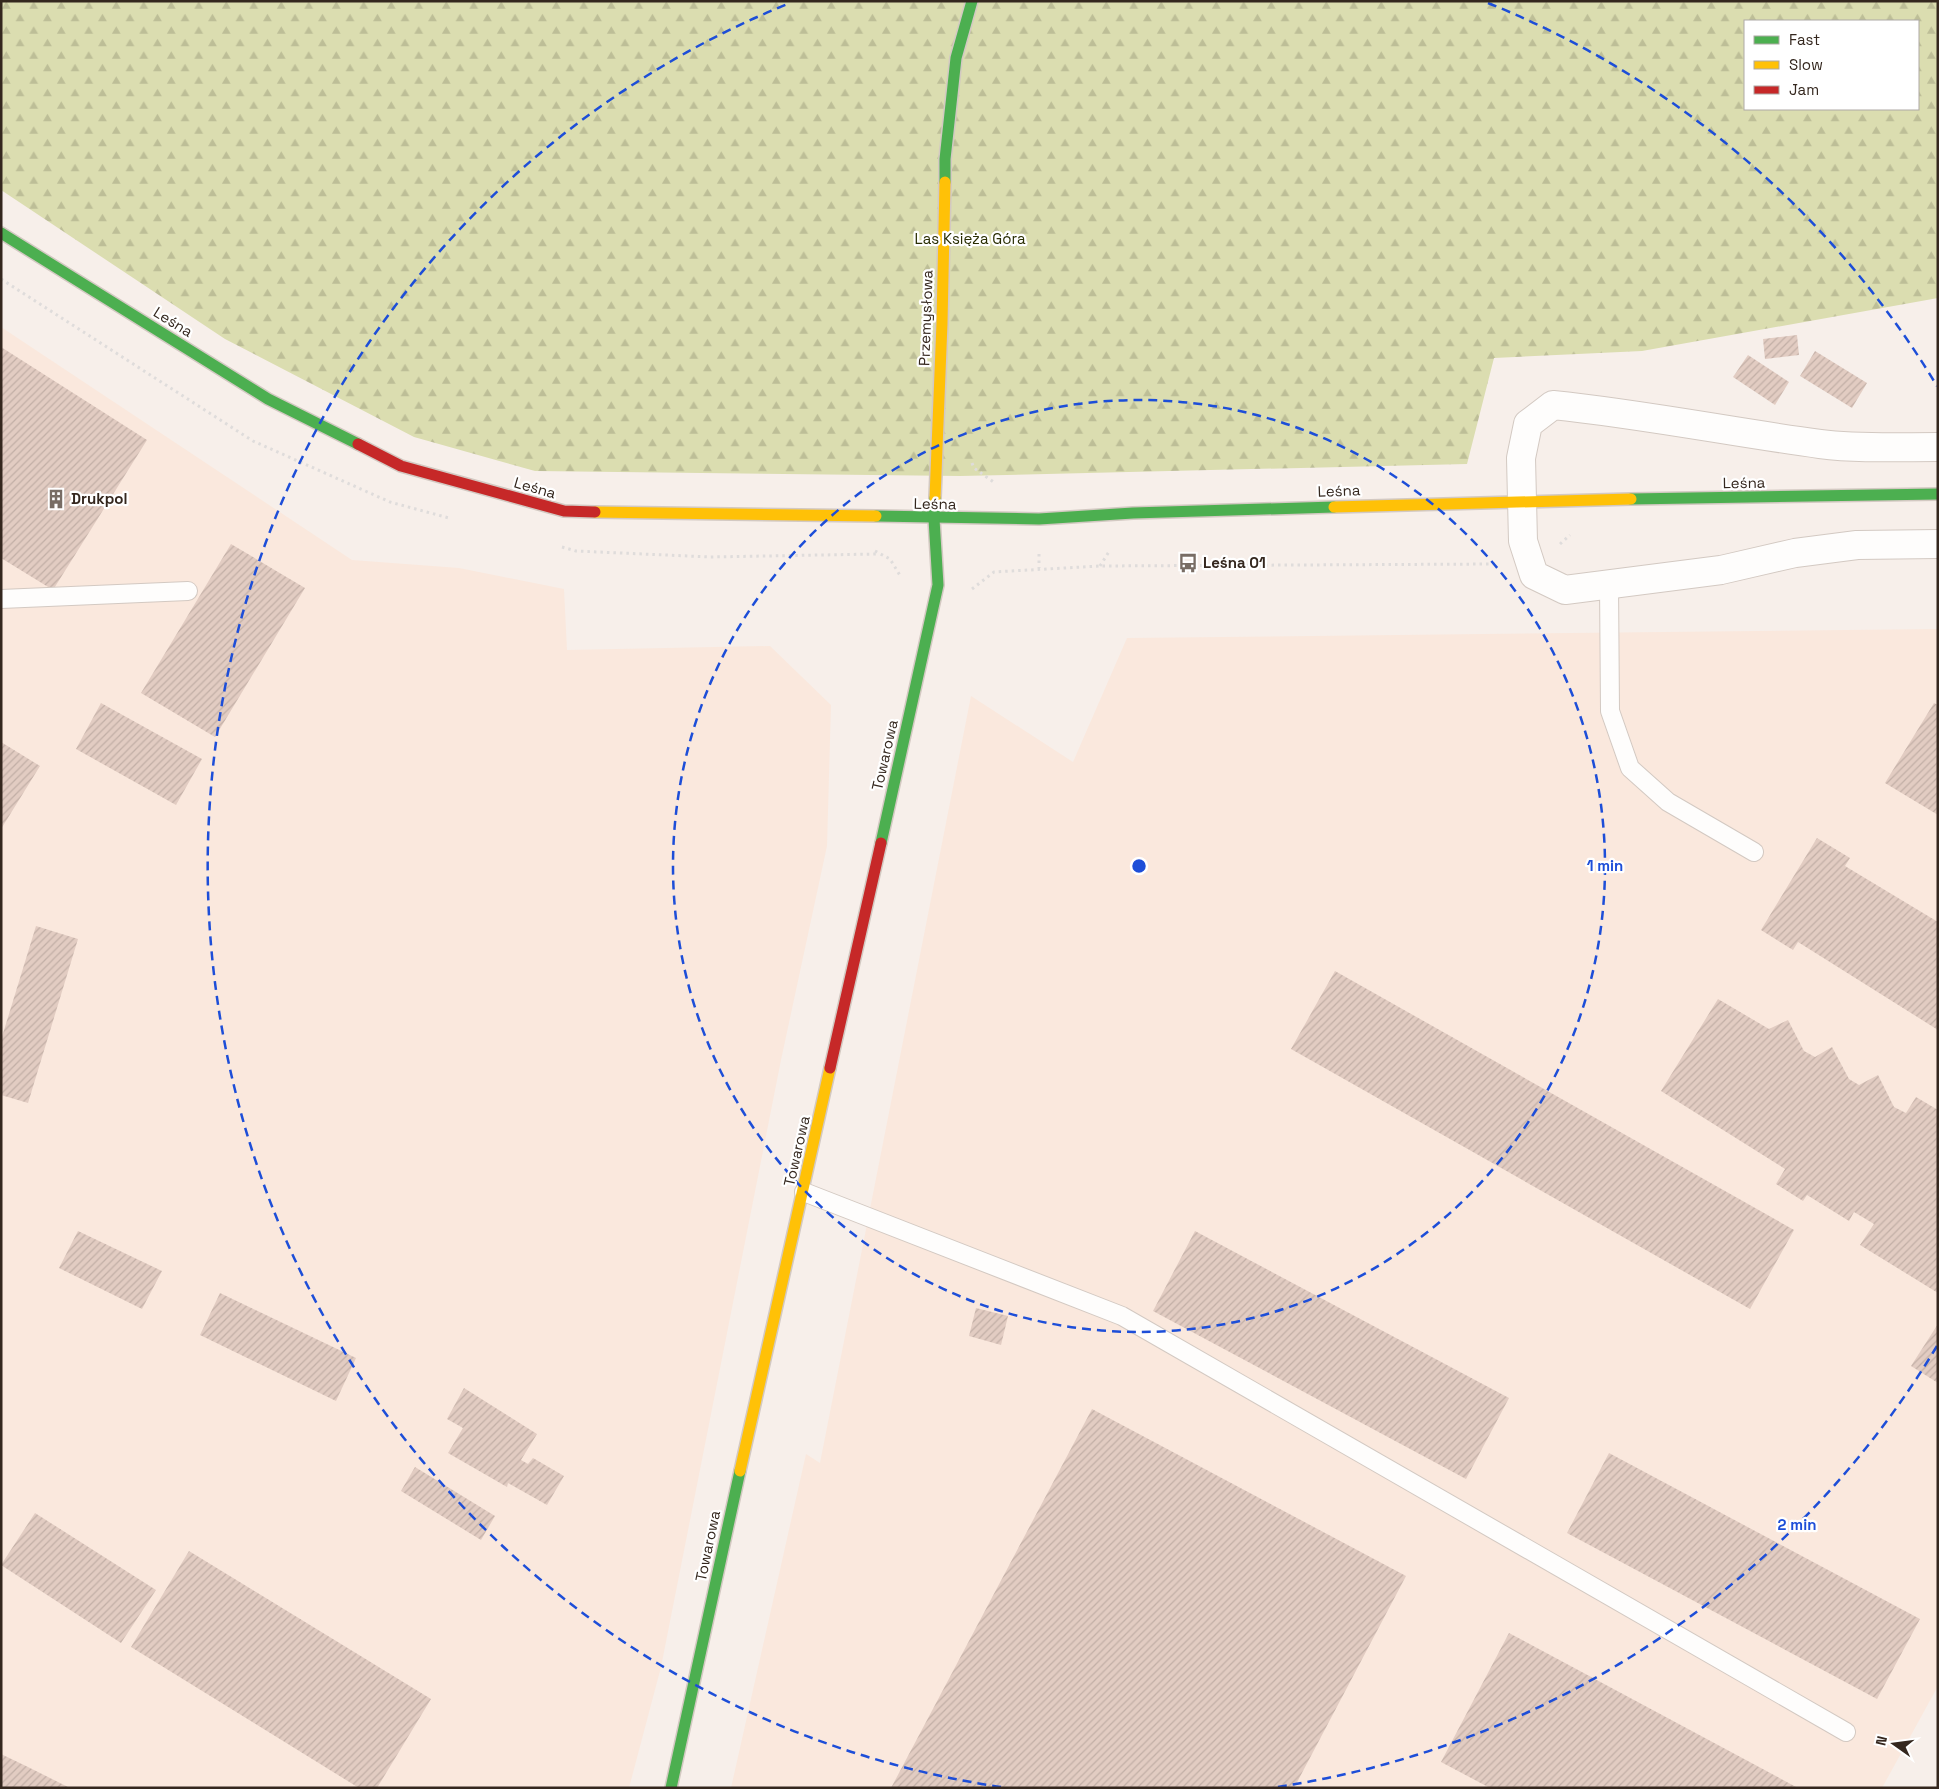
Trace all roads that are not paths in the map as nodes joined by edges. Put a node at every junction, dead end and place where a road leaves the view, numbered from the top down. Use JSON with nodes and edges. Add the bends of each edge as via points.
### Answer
{"nodes":[{"id":1,"x":972,"y":1,"type":"edge"},
{"id":2,"x":1,"y":233,"type":"edge"},
{"id":3,"x":1938,"y":447,"type":"edge"},
{"id":4,"x":1938,"y":494,"type":"edge"},
{"id":5,"x":1522,"y":500,"type":"junction"},
{"id":6,"x":934,"y":519,"type":"junction"},
{"id":7,"x":1938,"y":544,"type":"edge"},
{"id":8,"x":1609,"y":584,"type":"junction"},
{"id":9,"x":188,"y":591,"type":"dead end"},
{"id":10,"x":1,"y":599,"type":"edge"},
{"id":11,"x":1754,"y":852,"type":"dead end"},
{"id":12,"x":804,"y":1192,"type":"junction"},
{"id":13,"x":1846,"y":1732,"type":"dead end"},
{"id":14,"x":671,"y":1788,"type":"edge"}],
"edges":[{"from":1,"to":6,"type":"street","name":"Przemysłowa","via":[[956,58],[945,159]]},
{"from":2,"to":6,"type":"street","name":"Leśna","via":[[268,399],[401,466],[564,511]]},
{"from":3,"to":5,"type":"street","via":[[1820,444],[1553,405],[1528,424],[1521,458]]},
{"from":4,"to":5,"type":"street","name":"Leśna"},
{"from":5,"to":6,"type":"street","name":"Leśna","via":[[1133,513],[1040,520]]},
{"from":5,"to":8,"type":"street","via":[[1523,541],[1534,575],[1565,590]]},
{"from":6,"to":12,"type":"street","name":"Towarowa","via":[[938,585]]},
{"from":7,"to":8,"type":"street","via":[[1857,545],[1796,553],[1720,570]]},
{"from":8,"to":11,"type":"lane","via":[[1610,711],[1630,768],[1668,802]]},
{"from":9,"to":10,"type":"lane"},
{"from":12,"to":13,"type":"lane","via":[[1122,1316]]},
{"from":12,"to":14,"type":"street","name":"Towarowa"}]}
